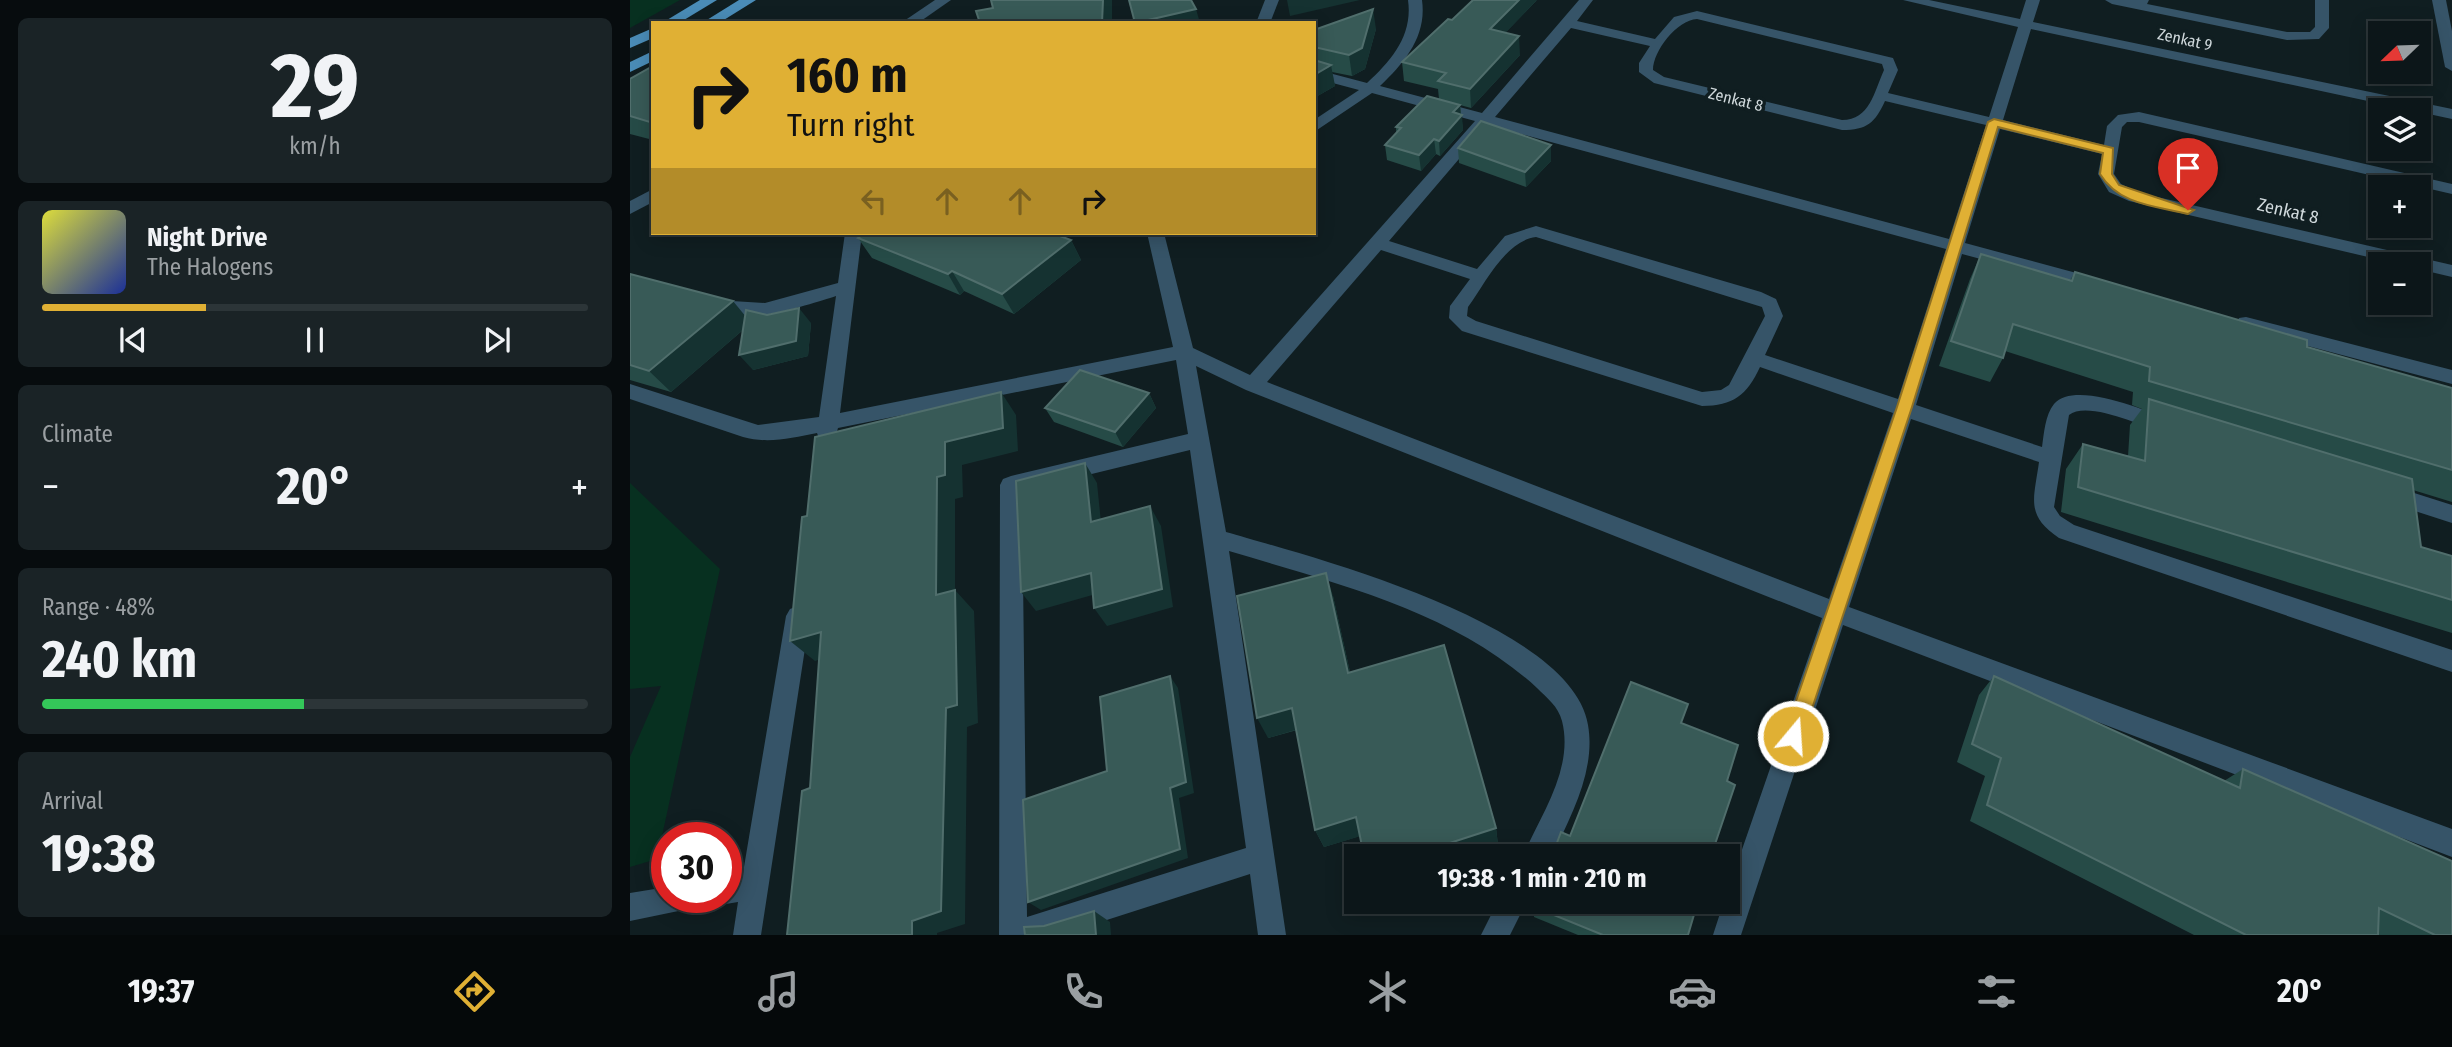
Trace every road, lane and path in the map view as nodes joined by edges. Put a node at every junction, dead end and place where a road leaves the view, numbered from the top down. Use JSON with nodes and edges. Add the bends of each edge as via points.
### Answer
{"nodes":[{"id":1,"x":710,"y":0,"type":"edge"},
{"id":2,"x":749,"y":0,"type":"edge"},
{"id":3,"x":944,"y":0,"type":"edge"},
{"id":4,"x":1272,"y":0,"type":"edge"},
{"id":5,"x":1415,"y":0,"type":"edge"},
{"id":6,"x":1586,"y":0,"type":"edge"},
{"id":7,"x":1910,"y":0,"type":"edge"},
{"id":8,"x":2033,"y":0,"type":"edge"},
{"id":9,"x":2112,"y":0,"type":"edge"},
{"id":10,"x":2322,"y":0,"type":"edge"},
{"id":11,"x":2438,"y":0,"type":"edge"},
{"id":12,"x":2141,"y":3,"type":"edge"},
{"id":13,"x":673,"y":21,"type":"edge"},
{"id":14,"x":712,"y":21,"type":"edge"},
{"id":15,"x":911,"y":21,"type":"edge"},
{"id":16,"x":1264,"y":21,"type":"edge"},
{"id":17,"x":1567,"y":23,"type":"junction"},
{"id":18,"x":2026,"y":23,"type":"junction"},
{"id":19,"x":651,"y":33,"type":"edge"},
{"id":20,"x":630,"y":44,"type":"edge"},
{"id":21,"x":1658,"y":44,"type":"junction"},
{"id":22,"x":651,"y":56,"type":"edge"},
{"id":23,"x":2452,"y":67,"type":"edge"},
{"id":24,"x":630,"y":68,"type":"edge"},
{"id":25,"x":1316,"y":74,"type":"edge"},
{"id":26,"x":1370,"y":88,"type":"junction"},
{"id":27,"x":1880,"y":96,"type":"junction"},
{"id":28,"x":2452,"y":114,"type":"edge"},
{"id":29,"x":1482,"y":119,"type":"junction"},
{"id":30,"x":1994,"y":122,"type":"junction"},
{"id":31,"x":1316,"y":126,"type":"edge"},
{"id":32,"x":2109,"y":150,"type":"junction"},
{"id":33,"x":2452,"y":189,"type":"edge"},
{"id":34,"x":651,"y":195,"type":"edge"},
{"id":35,"x":630,"y":209,"type":"edge"},
{"id":36,"x":853,"y":235,"type":"edge"},
{"id":37,"x":1155,"y":235,"type":"edge"},
{"id":38,"x":1378,"y":243,"type":"junction"},
{"id":39,"x":1954,"y":247,"type":"junction"},
{"id":40,"x":2452,"y":271,"type":"edge"},
{"id":41,"x":1480,"y":276,"type":"junction"},
{"id":42,"x":846,"y":287,"type":"junction"},
{"id":43,"x":2115,"y":289,"type":"edge"},
{"id":44,"x":703,"y":302,"type":"edge"},
{"id":45,"x":2223,"y":317,"type":"edge"},
{"id":46,"x":1184,"y":352,"type":"junction"},
{"id":47,"x":1754,"y":358,"type":"junction"},
{"id":48,"x":2452,"y":377,"type":"edge"},
{"id":49,"x":1253,"y":385,"type":"junction"},
{"id":50,"x":630,"y":391,"type":"edge"},
{"id":51,"x":1905,"y":407,"type":"junction"},
{"id":52,"x":829,"y":422,"type":"junction"},
{"id":53,"x":2190,"y":433,"type":"edge"},
{"id":54,"x":1198,"y":440,"type":"junction"},
{"id":55,"x":2050,"y":458,"type":"junction"},
{"id":56,"x":822,"y":463,"type":"edge"},
{"id":57,"x":2373,"y":490,"type":"edge"},
{"id":58,"x":2452,"y":514,"type":"edge"},
{"id":59,"x":1216,"y":538,"type":"junction"},
{"id":60,"x":800,"y":599,"type":"edge"},
{"id":61,"x":1835,"y":612,"type":"junction"},
{"id":62,"x":2452,"y":661,"type":"edge"},
{"id":63,"x":2452,"y":843,"type":"edge"},
{"id":64,"x":1543,"y":844,"type":"edge"},
{"id":65,"x":1263,"y":856,"type":"junction"},
{"id":66,"x":754,"y":886,"type":"junction"},
{"id":67,"x":742,"y":888,"type":"edge"},
{"id":68,"x":651,"y":904,"type":"edge"},
{"id":69,"x":630,"y":907,"type":"edge"},
{"id":70,"x":1506,"y":914,"type":"edge"},
{"id":71,"x":747,"y":935,"type":"edge"},
{"id":72,"x":1015,"y":935,"type":"edge"},
{"id":73,"x":1272,"y":935,"type":"edge"},
{"id":74,"x":1495,"y":935,"type":"edge"},
{"id":75,"x":1727,"y":935,"type":"edge"}],
"edges":[{"from":1,"to":13,"type":"main road"},
{"from":2,"to":14,"type":"main road"},
{"from":3,"to":15,"type":"street"},
{"from":4,"to":16,"type":"street"},
{"from":5,"to":26,"type":"street","via":[[1416,26],[1401,54]]},
{"from":6,"to":17,"type":"street"},
{"from":7,"to":18,"type":"street","name":"Zenkat 9"},
{"from":8,"to":18,"type":"street"},
{"from":9,"to":12,"type":"street"},
{"from":10,"to":12,"type":"street","via":[[2322,28],[2314,36],[2287,36]]},
{"from":11,"to":23,"type":"street"},
{"from":17,"to":21,"type":"street"},
{"from":17,"to":29,"type":"street"},
{"from":18,"to":28,"type":"street","name":"Zenkat 9"},
{"from":18,"to":30,"type":"street"},
{"from":19,"to":20,"type":"main road"},
{"from":21,"to":27,"type":"street","via":[[1684,14],[1738,24],[1888,61],[1891,70]]},
{"from":21,"to":27,"type":"street","name":"Zenkat 8","via":[[1646,62],[1646,72],[1659,80],[1842,125],[1858,125],[1870,118]]},
{"from":22,"to":24,"type":"main road"},
{"from":25,"to":26,"type":"street"},
{"from":26,"to":29,"type":"street"},
{"from":26,"to":31,"type":"street"},
{"from":27,"to":30,"type":"street"},
{"from":29,"to":38,"type":"street"},
{"from":29,"to":39,"type":"street"},
{"from":30,"to":32,"type":"street"},
{"from":30,"to":39,"type":"street"},
{"from":32,"to":33,"type":"street","via":[[2115,126],[2123,118],[2139,117]]},
{"from":32,"to":40,"type":"street","name":"Zenkat 8","via":[[2106,174],[2115,188],[2135,197]]},
{"from":34,"to":35,"type":"street"},
{"from":36,"to":42,"type":"street"},
{"from":37,"to":46,"type":"street"},
{"from":38,"to":41,"type":"street"},
{"from":38,"to":49,"type":"street"},
{"from":39,"to":43,"type":"street"},
{"from":39,"to":51,"type":"street"},
{"from":41,"to":47,"type":"street","via":[[1511,238],[1536,232],[1755,296],[1770,303],[1774,316]]},
{"from":41,"to":47,"type":"street","via":[[1459,306],[1458,318],[1469,326],[1702,399],[1723,399],[1739,390]]},
{"from":42,"to":44,"type":"street","via":[[754,312],[734,312]]},
{"from":42,"to":52,"type":"street"},
{"from":45,"to":48,"type":"street"},
{"from":46,"to":49,"type":"street"},
{"from":46,"to":52,"type":"street"},
{"from":46,"to":54,"type":"street"},
{"from":47,"to":51,"type":"street"},
{"from":49,"to":61,"type":"street"},
{"from":50,"to":52,"type":"street","via":[[758,433]]},
{"from":51,"to":55,"type":"street"},
{"from":51,"to":61,"type":"street"},
{"from":52,"to":56,"type":"street"},
{"from":53,"to":55,"type":"street","via":[[2085,401],[2070,402],[2062,410]]},
{"from":54,"to":59,"type":"street"},
{"from":54,"to":72,"type":"street","via":[[1011,485]]},
{"from":55,"to":62,"type":"street","via":[[2043,508],[2052,522],[2067,532]]},
{"from":57,"to":58,"type":"street"},
{"from":59,"to":64,"type":"street","via":[[1434,611],[1542,674],[1569,704],[1576,739],[1570,789]]},
{"from":59,"to":65,"type":"street"},
{"from":60,"to":66,"type":"street"},
{"from":61,"to":63,"type":"street"},
{"from":61,"to":75,"type":"street"},
{"from":65,"to":72,"type":"street"},
{"from":65,"to":73,"type":"street"},
{"from":66,"to":67,"type":"street"},
{"from":66,"to":71,"type":"street"},
{"from":68,"to":69,"type":"street"},
{"from":70,"to":74,"type":"street"}]}
